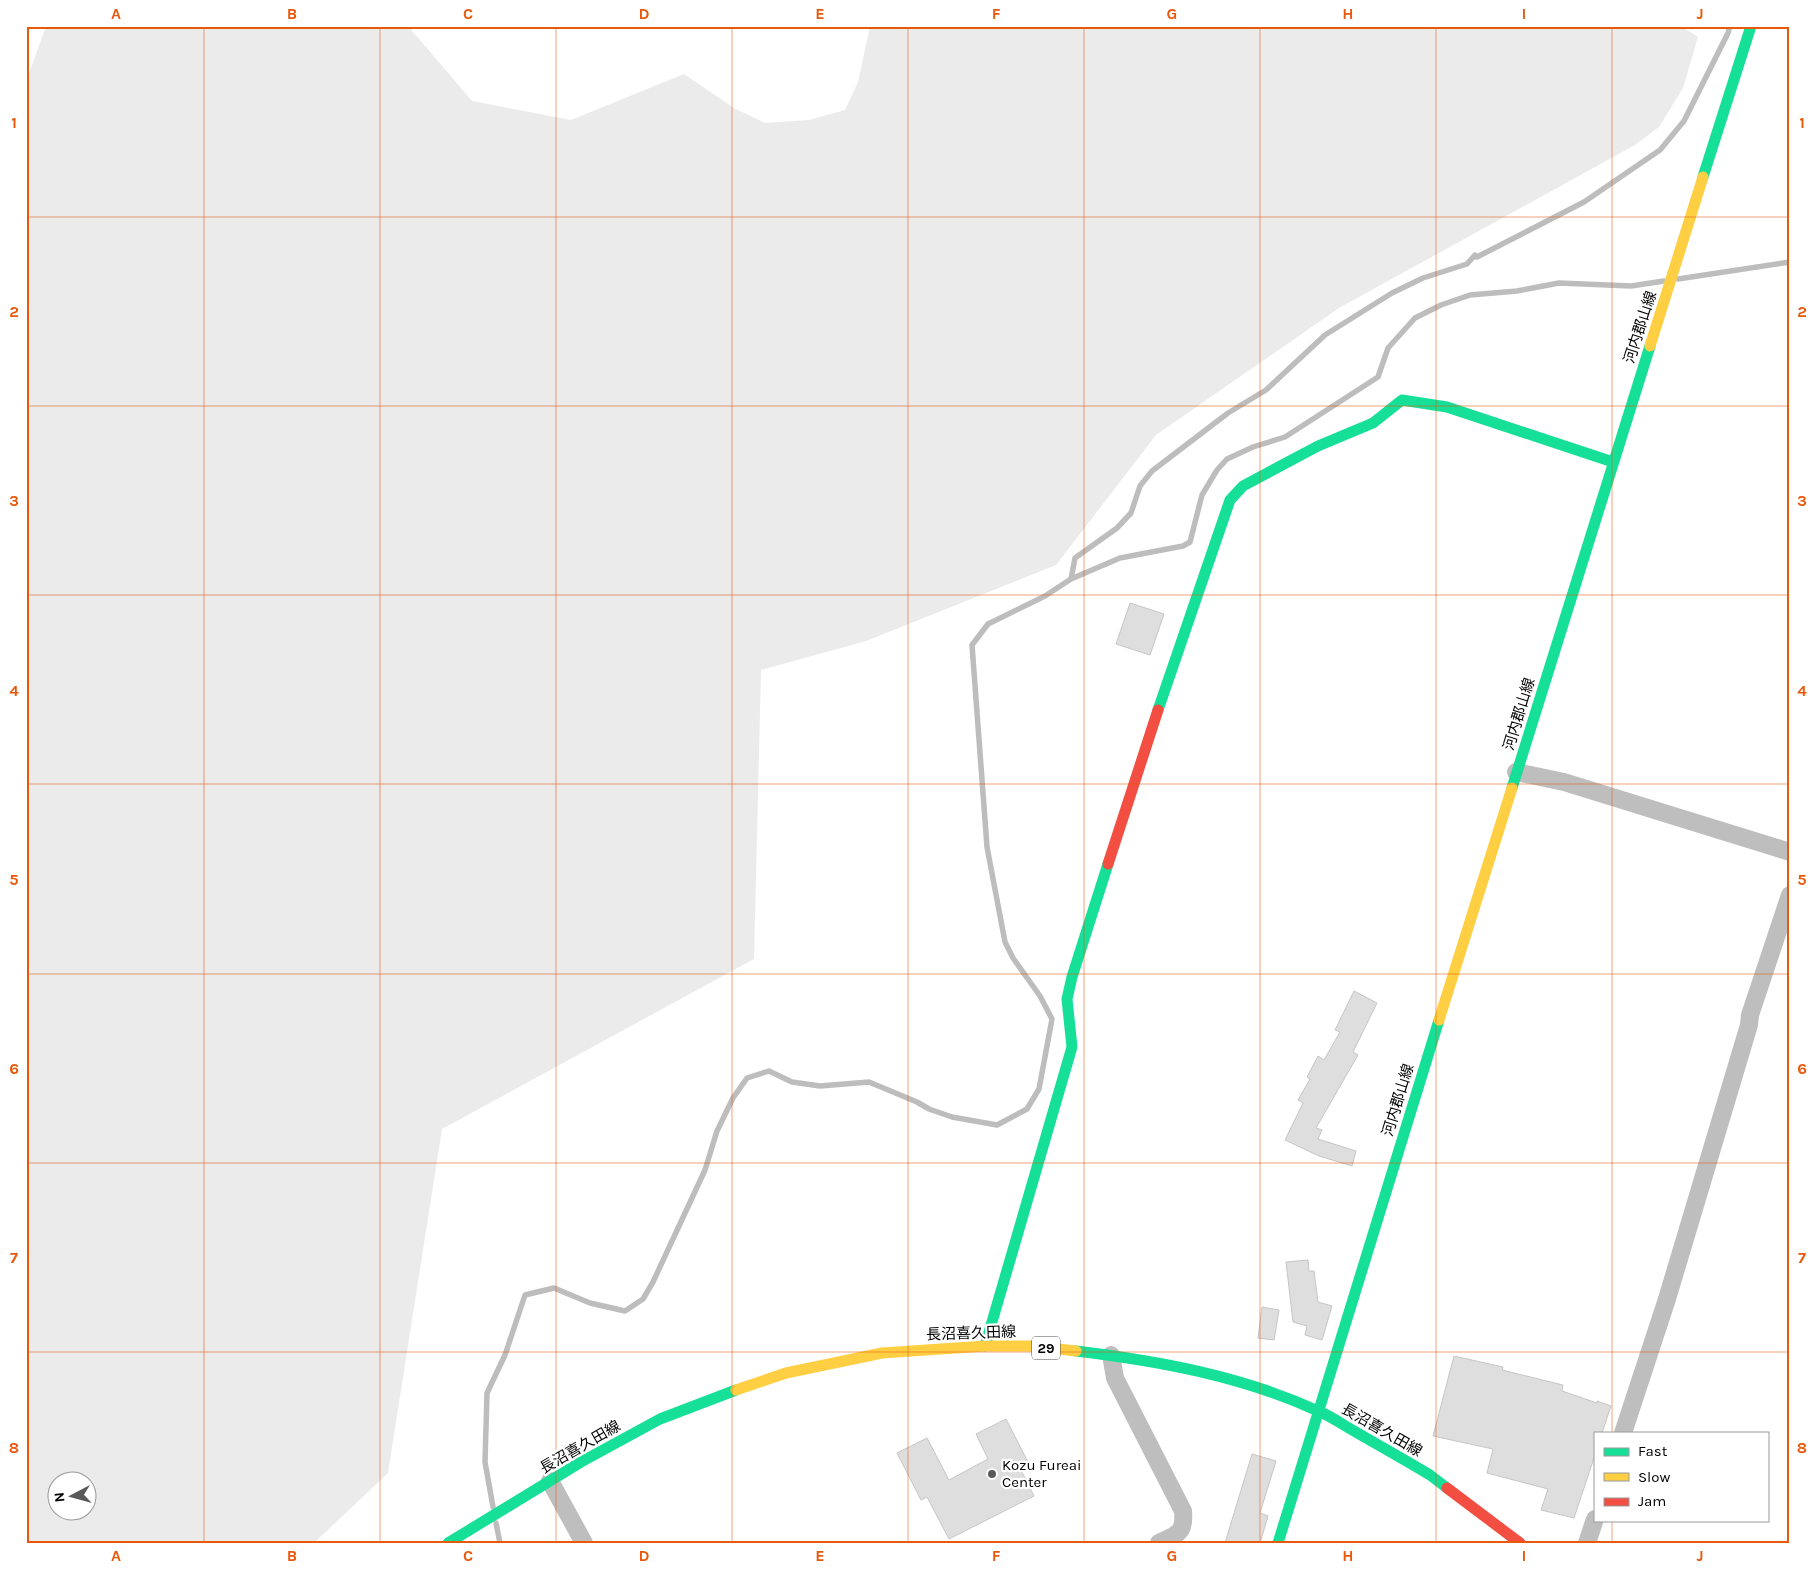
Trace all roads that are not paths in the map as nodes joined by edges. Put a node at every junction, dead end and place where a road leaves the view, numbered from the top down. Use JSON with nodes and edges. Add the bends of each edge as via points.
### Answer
{"nodes":[{"id":1,"x":1751,"y":26,"type":"edge"},
{"id":2,"x":1613,"y":462,"type":"junction"},
{"id":3,"x":1516,"y":772,"type":"junction"},
{"id":4,"x":1790,"y":852,"type":"edge"},
{"id":5,"x":1790,"y":895,"type":"edge"},
{"id":6,"x":986,"y":1346,"type":"junction"},
{"id":7,"x":1111,"y":1355,"type":"junction"},
{"id":8,"x":1319,"y":1411,"type":"junction"},
{"id":9,"x":1623,"y":1432,"type":"edge"},
{"id":10,"x":550,"y":1482,"type":"junction"},
{"id":11,"x":1594,"y":1522,"type":"edge"},
{"id":12,"x":448,"y":1543,"type":"edge"},
{"id":13,"x":584,"y":1543,"type":"edge"},
{"id":14,"x":1160,"y":1543,"type":"edge"},
{"id":15,"x":1278,"y":1543,"type":"edge"},
{"id":16,"x":1520,"y":1543,"type":"edge"},
{"id":17,"x":1587,"y":1543,"type":"edge"}],
"edges":[{"from":1,"to":2,"type":"main road","name":"河内郡山線"},
{"from":2,"to":3,"type":"main road","name":"河内郡山線"},
{"from":2,"to":6,"type":"main road","via":[[1447,407],[1402,400],[1372,423],[1318,446],[1243,486],[1233,495],[1149,735],[1072,977],[1067,999],[1072,1047]]},
{"from":3,"to":4,"type":"street","via":[[1564,782]]},
{"from":3,"to":8,"type":"main road","name":"河内郡山線"},
{"from":5,"to":9,"type":"street","via":[[1750,1014],[1667,1299]]},
{"from":6,"to":7,"type":"main road","name":"長沼喜久田線","number":"29","via":[[1032,1346]]},
{"from":6,"to":10,"type":"main road","name":"長沼喜久田線","number":"29","via":[[882,1353],[786,1373],[660,1420]]},
{"from":7,"to":8,"type":"main road","name":"長沼喜久田線","number":"29","via":[[1236,1381]]},
{"from":7,"to":14,"type":"street","via":[[1116,1378],[1183,1511],[1181,1530]]},
{"from":8,"to":15,"type":"main road","name":"河内郡山線"},
{"from":8,"to":16,"type":"main road","name":"長沼喜久田線","number":"29","via":[[1430,1475]]},
{"from":10,"to":12,"type":"main road","name":"長沼喜久田線","number":"29"},
{"from":10,"to":13,"type":"street"},
{"from":11,"to":17,"type":"street"}]}
